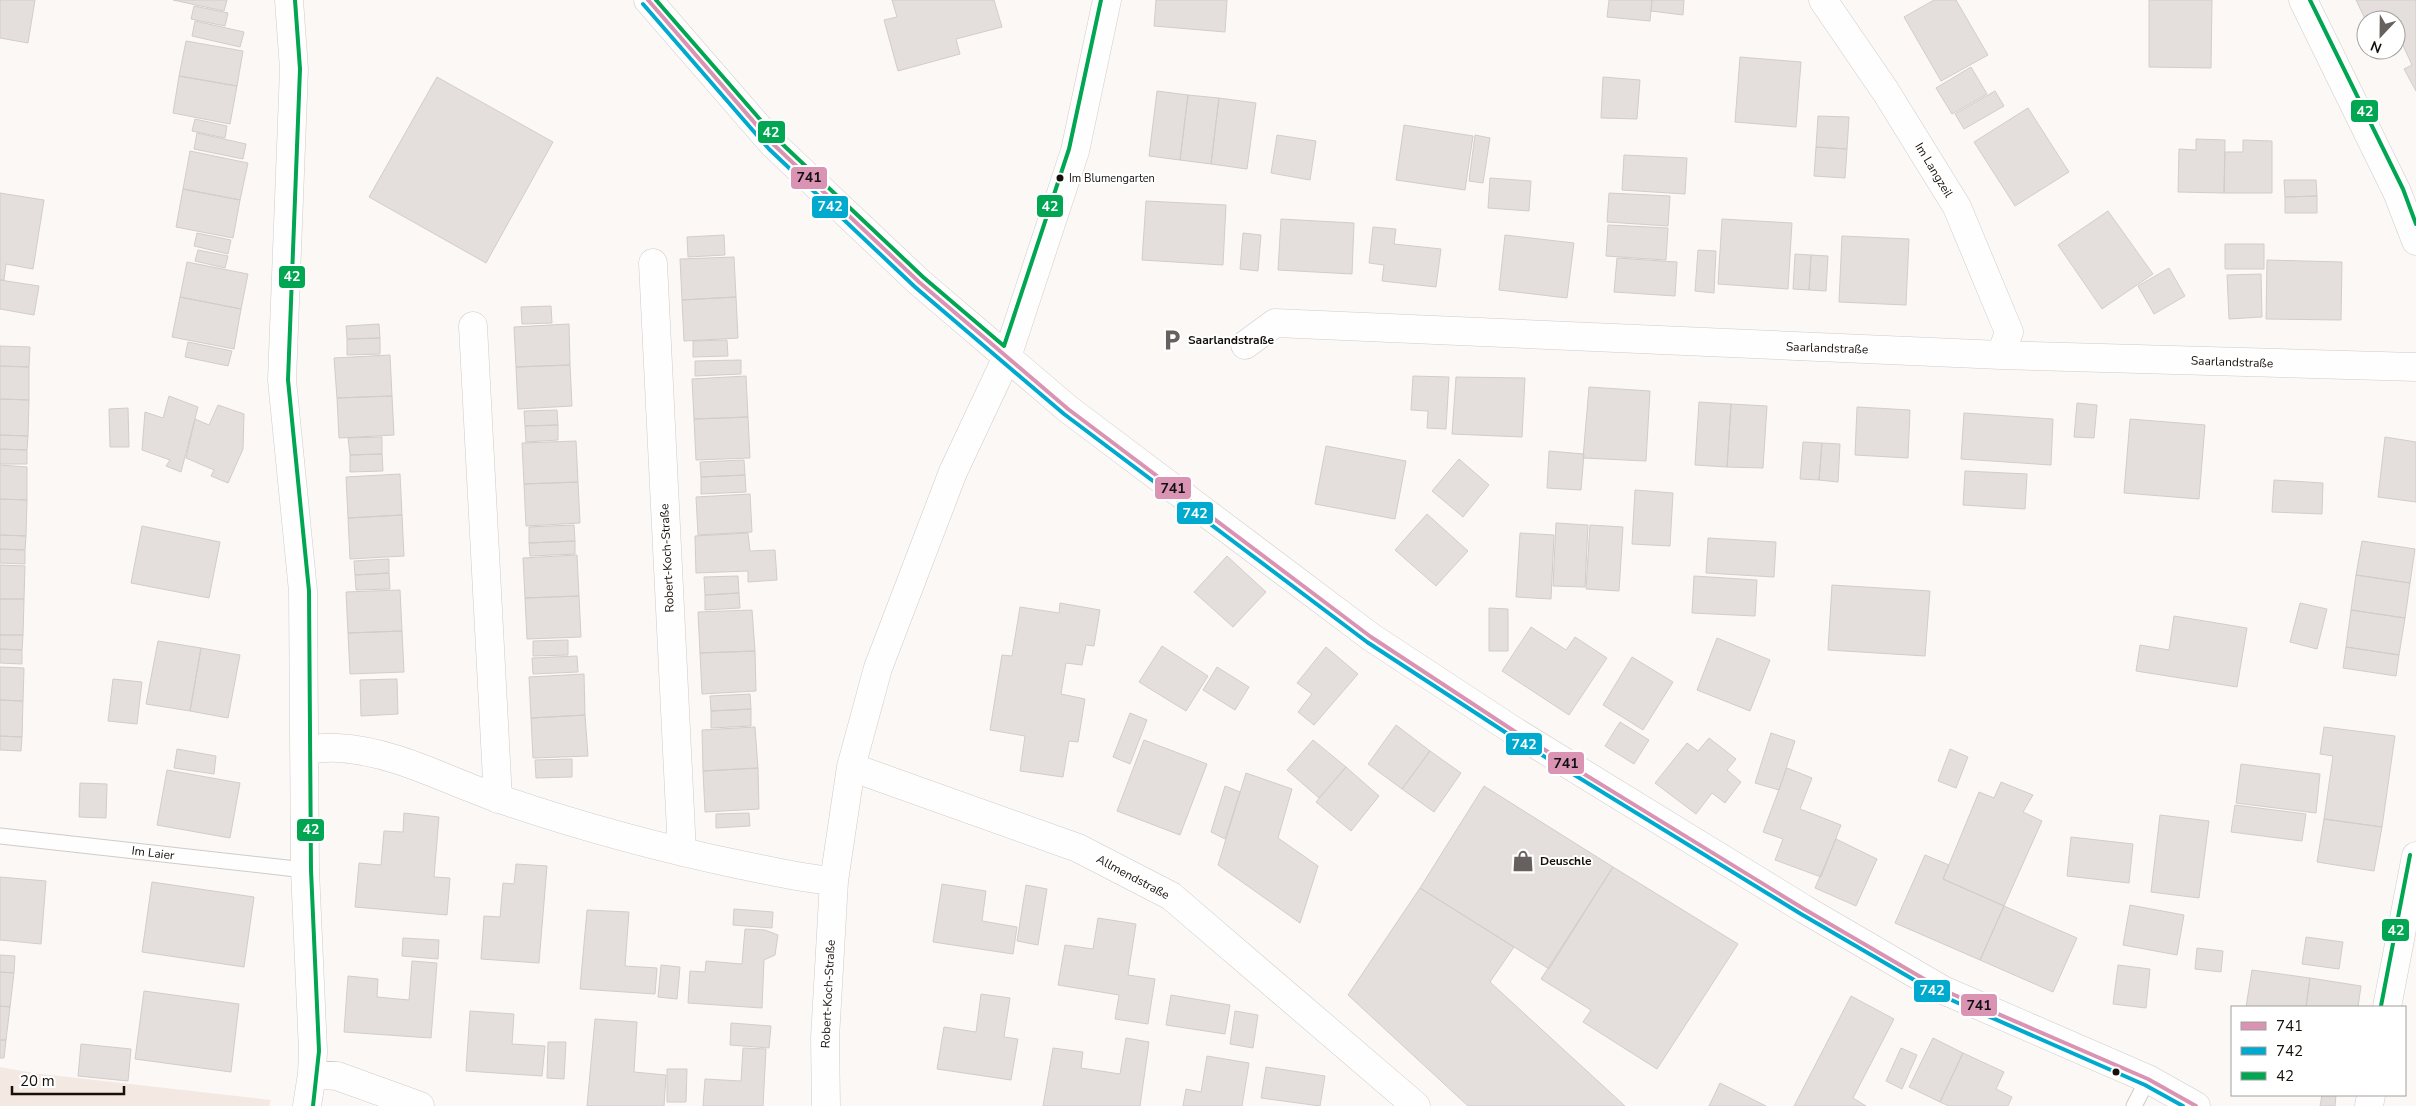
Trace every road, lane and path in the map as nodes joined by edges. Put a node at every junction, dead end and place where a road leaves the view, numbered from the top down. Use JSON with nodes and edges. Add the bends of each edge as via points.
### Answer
{"nodes":[{"id":1,"x":289,"y":0,"type":"edge"},
{"id":2,"x":648,"y":0,"type":"edge"},
{"id":3,"x":1107,"y":0,"type":"edge"},
{"id":4,"x":1823,"y":0,"type":"edge"},
{"id":5,"x":2303,"y":0,"type":"edge"},
{"id":6,"x":2416,"y":241,"type":"edge"},
{"id":7,"x":653,"y":263,"type":"dead end"},
{"id":8,"x":472,"y":326,"type":"dead end"},
{"id":9,"x":1245,"y":344,"type":"dead end"},
{"id":10,"x":2001,"y":355,"type":"junction"},
{"id":11,"x":1007,"y":357,"type":"junction"},
{"id":12,"x":2416,"y":367,"type":"edge"},
{"id":13,"x":304,"y":750,"type":"junction"},
{"id":14,"x":851,"y":767,"type":"junction"},
{"id":15,"x":498,"y":798,"type":"junction"},
{"id":16,"x":0,"y":836,"type":"edge"},
{"id":17,"x":682,"y":852,"type":"junction"},
{"id":18,"x":2416,"y":856,"type":"edge"},
{"id":19,"x":305,"y":870,"type":"junction"},
{"id":20,"x":834,"y":881,"type":"junction"},
{"id":21,"x":2387,"y":1006,"type":"edge"},
{"id":22,"x":312,"y":1074,"type":"junction"},
{"id":23,"x":2148,"y":1079,"type":"junction"},
{"id":24,"x":1392,"y":1095,"type":"edge"},
{"id":25,"x":307,"y":1106,"type":"edge"},
{"id":26,"x":420,"y":1106,"type":"edge"},
{"id":27,"x":826,"y":1106,"type":"edge"},
{"id":28,"x":1416,"y":1106,"type":"edge"},
{"id":29,"x":2134,"y":1106,"type":"edge"},
{"id":30,"x":2196,"y":1106,"type":"edge"}],
"edges":[{"from":1,"to":13,"type":"street","via":[[294,69],[282,380],[303,591]]},
{"from":2,"to":11,"type":"street","via":[[773,144],[919,282]]},
{"from":3,"to":11,"type":"street","via":[[1076,151]]},
{"from":4,"to":10,"type":"street","name":"Im Langzeil","via":[[1886,92],[1956,207],[2009,332]]},
{"from":5,"to":6,"type":"street","via":[[2396,192]]},
{"from":7,"to":17,"type":"street","name":"Robert-Koch-Straße"},
{"from":8,"to":15,"type":"street"},
{"from":9,"to":10,"type":"street","name":"Saarlandstraße","via":[[1275,323]]},
{"from":10,"to":12,"type":"street","name":"Saarlandstraße"},
{"from":11,"to":14,"type":"street","name":"Robert-Koch-Straße","via":[[953,472],[882,659]]},
{"from":11,"to":23,"type":"street","via":[[1068,409],[1371,637],[1514,731],[1795,904],[1943,990]]},
{"from":13,"to":15,"type":"street","via":[[338,748],[376,754]]},
{"from":13,"to":19,"type":"street"},
{"from":14,"to":20,"type":"street","name":"Robert-Koch-Straße"},
{"from":14,"to":24,"type":"street","name":"Allmendstraße","via":[[1078,848],[1171,896]]},
{"from":15,"to":17,"type":"street","via":[[577,824]]},
{"from":16,"to":19,"type":"lane","name":"Im Laier"},
{"from":17,"to":20,"type":"street","via":[[813,880]]},
{"from":18,"to":21,"type":"street"},
{"from":19,"to":22,"type":"street"},
{"from":20,"to":27,"type":"street","name":"Robert-Koch-Straße","via":[[825,1038]]},
{"from":22,"to":25,"type":"street"},
{"from":22,"to":26,"type":"street","via":[[337,1076]]},
{"from":23,"to":29,"type":"lane"},
{"from":23,"to":30,"type":"street"},
{"from":24,"to":28,"type":"street","name":"Allmendstraße"}]}
